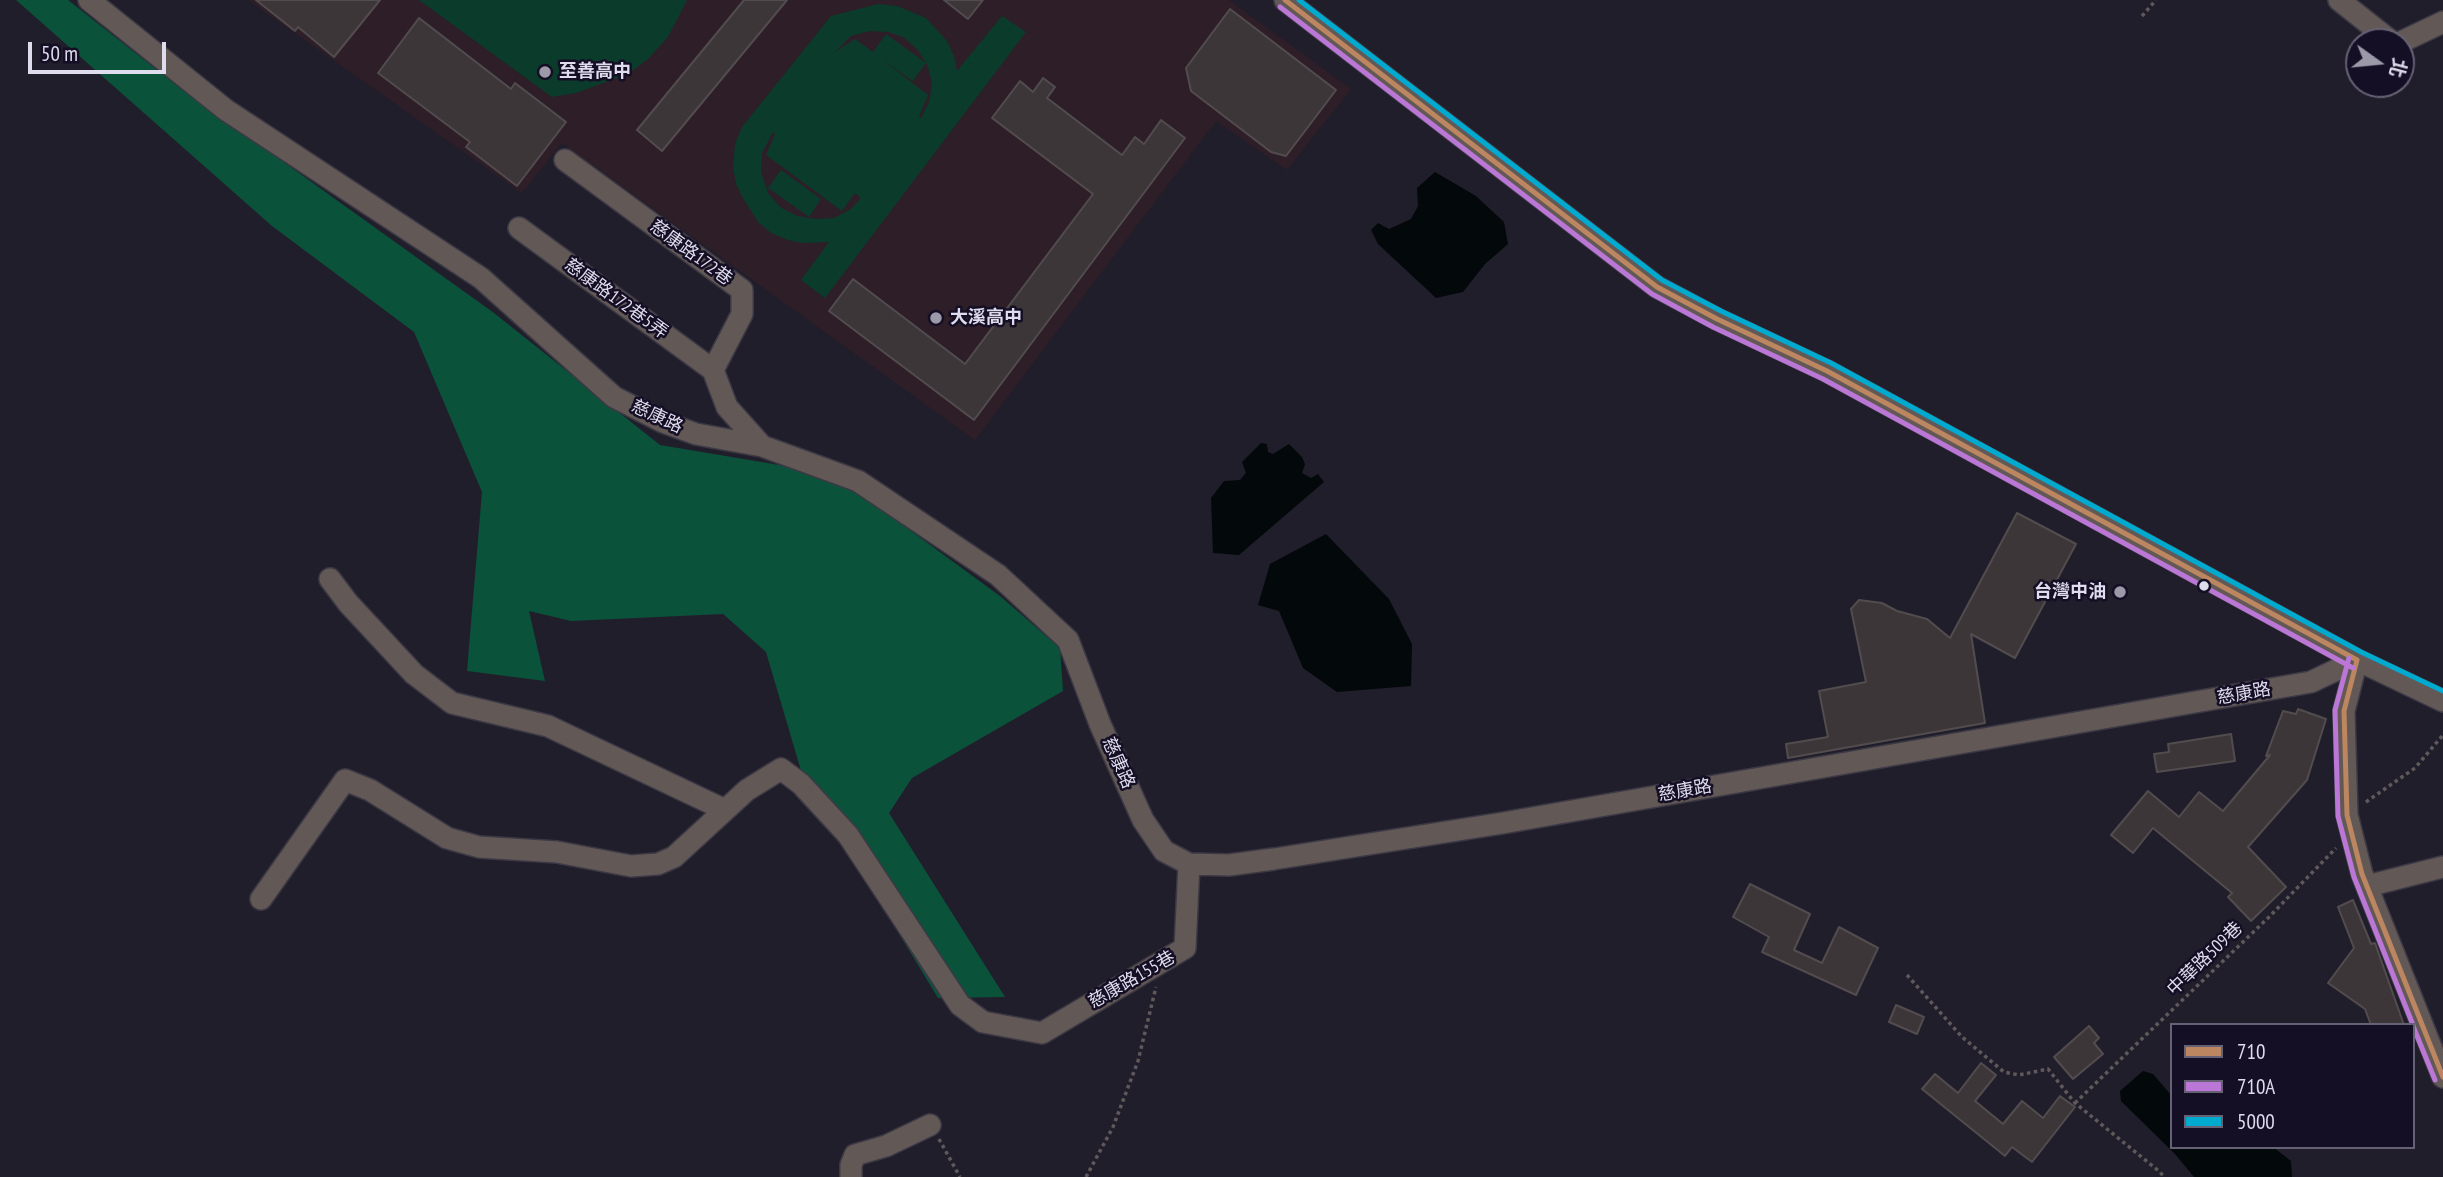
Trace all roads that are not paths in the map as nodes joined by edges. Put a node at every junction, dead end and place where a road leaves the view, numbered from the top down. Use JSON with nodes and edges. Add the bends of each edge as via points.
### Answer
{"nodes":[{"id":1,"x":89,"y":0,"type":"edge"},
{"id":2,"x":1285,"y":0,"type":"edge"},
{"id":3,"x":2339,"y":0,"type":"edge"},
{"id":4,"x":2443,"y":22,"type":"edge"},
{"id":5,"x":2374,"y":28,"type":"edge"},
{"id":6,"x":2415,"y":35,"type":"edge"},
{"id":7,"x":565,"y":160,"type":"dead end"},
{"id":8,"x":519,"y":228,"type":"dead end"},
{"id":9,"x":713,"y":370,"type":"junction"},
{"id":10,"x":762,"y":446,"type":"junction"},
{"id":11,"x":330,"y":579,"type":"dead end"},
{"id":12,"x":2357,"y":660,"type":"junction"},
{"id":13,"x":2443,"y":701,"type":"edge"},
{"id":14,"x":725,"y":810,"type":"junction"},
{"id":15,"x":1189,"y":864,"type":"junction"},
{"id":16,"x":2443,"y":867,"type":"edge"},
{"id":17,"x":2367,"y":886,"type":"junction"},
{"id":18,"x":261,"y":899,"type":"dead end"},
{"id":19,"x":2443,"y":1077,"type":"edge"},
{"id":20,"x":930,"y":1125,"type":"road end"},
{"id":21,"x":851,"y":1177,"type":"edge"}],
"edges":[{"from":1,"to":10,"type":"street","name":"慈康路","via":[[226,110],[481,278],[614,397],[695,434]]},
{"from":2,"to":12,"type":"street","via":[[1657,287],[1827,371]]},
{"from":3,"to":5,"type":"street"},
{"from":4,"to":6,"type":"street"},
{"from":7,"to":9,"type":"street","name":"慈康路172巷","via":[[742,290],[742,314]]},
{"from":8,"to":9,"type":"street","name":"慈康路172巷5弄"},
{"from":9,"to":10,"type":"street","via":[[727,407]]},
{"from":10,"to":15,"type":"street","name":"慈康路","via":[[858,481],[890,500],[998,575],[1068,640],[1143,820],[1164,851]]},
{"from":11,"to":14,"type":"street","via":[[414,674],[452,703],[548,726]]},
{"from":12,"to":13,"type":"street"},
{"from":12,"to":15,"type":"street","name":"慈康路","via":[[2311,682],[1490,825],[1229,865]]},
{"from":12,"to":17,"type":"street","via":[[2344,711],[2349,824]]},
{"from":14,"to":15,"type":"street","name":"慈康路155巷","via":[[780,769],[801,784],[848,835],[960,1005],[983,1022],[1042,1032],[1185,948]]},
{"from":14,"to":18,"type":"street","via":[[674,857],[658,864],[631,866],[557,852],[479,847],[447,838],[370,790],[345,780]]},
{"from":16,"to":17,"type":"street"},
{"from":17,"to":19,"type":"street"},
{"from":20,"to":21,"type":"street","via":[[855,1155]]}]}
